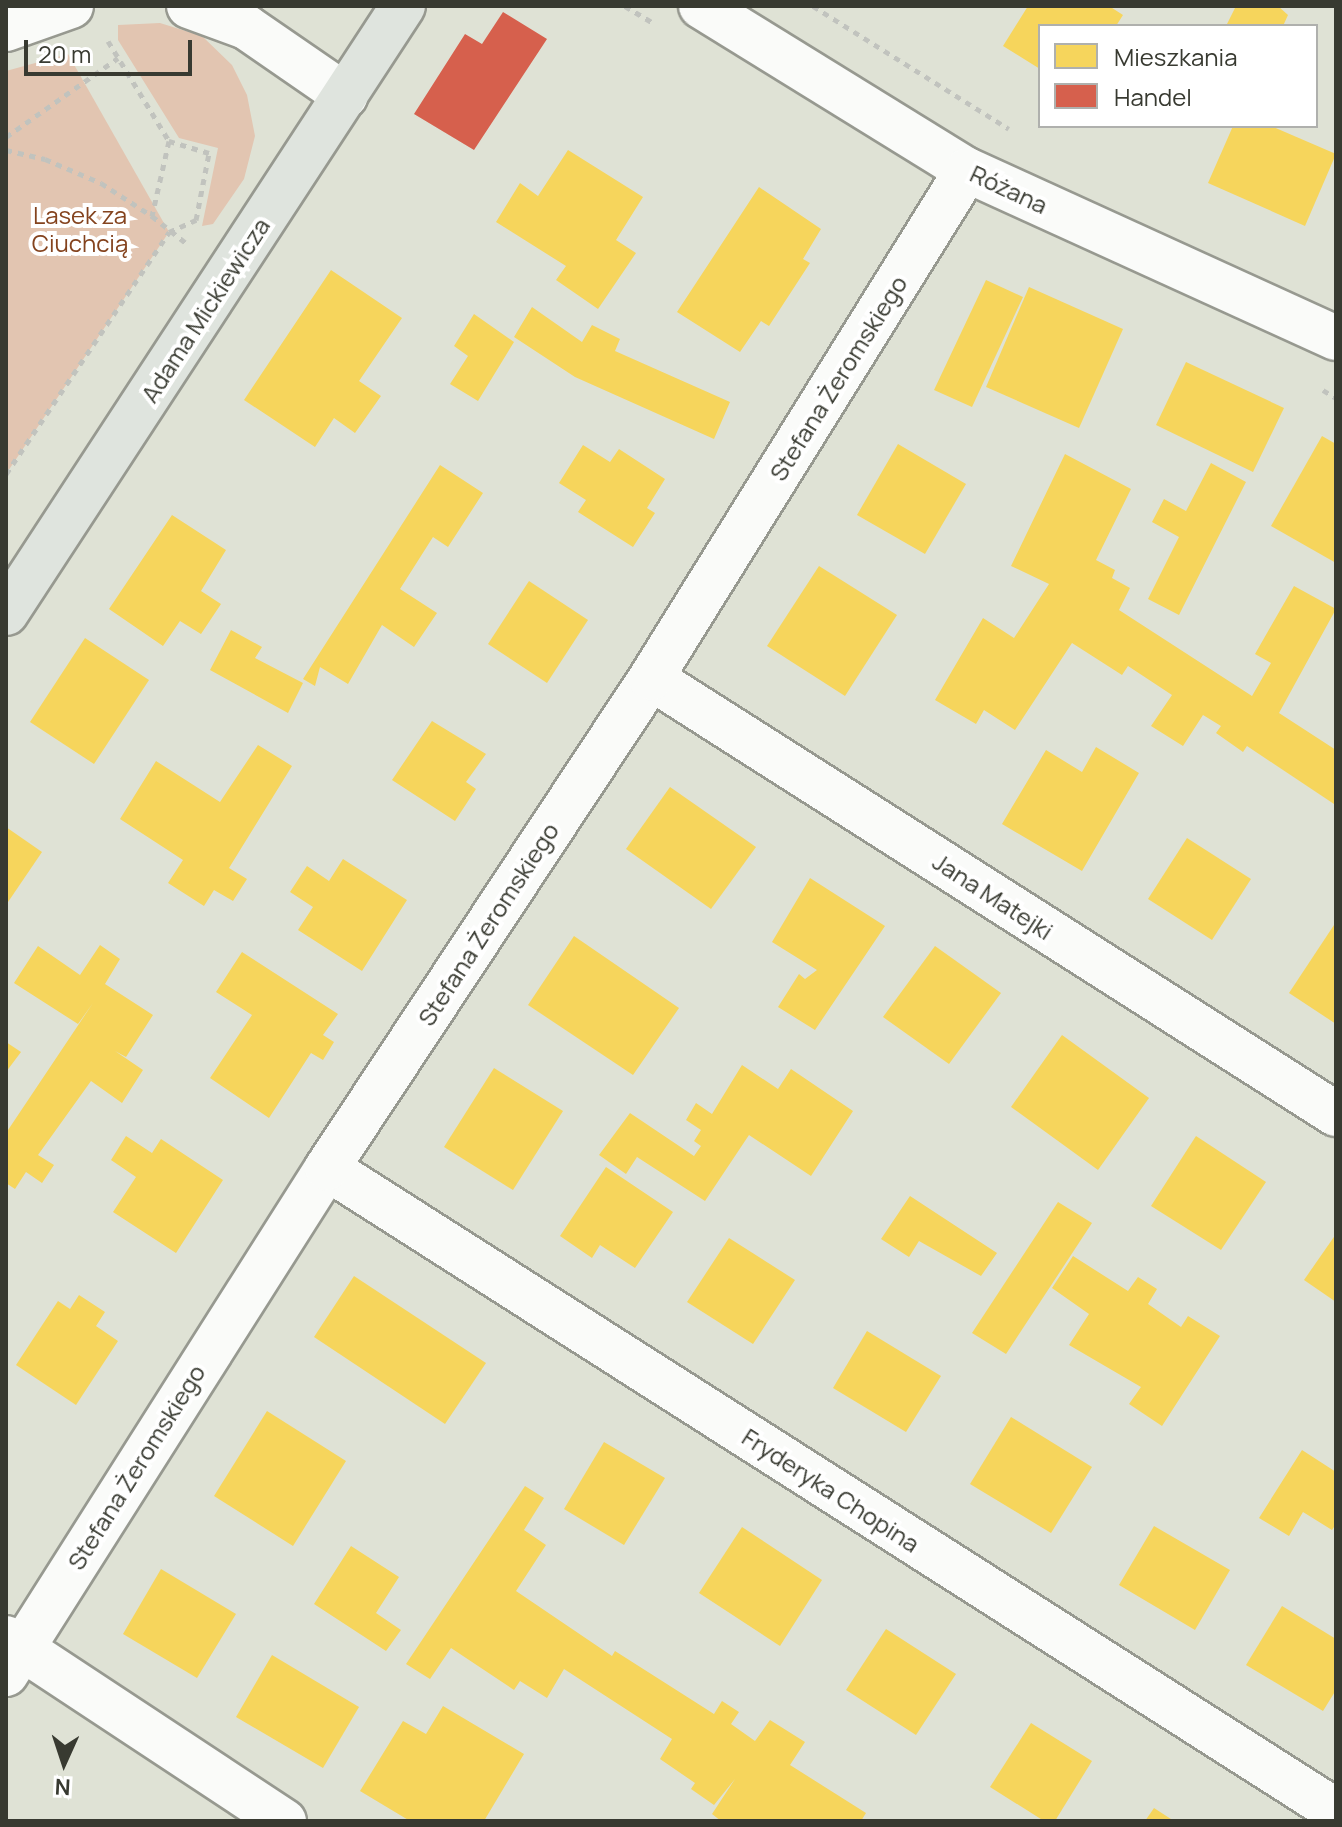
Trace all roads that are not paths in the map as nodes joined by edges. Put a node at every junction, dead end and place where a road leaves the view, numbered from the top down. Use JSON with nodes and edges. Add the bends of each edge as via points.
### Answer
{"nodes":[{"id":1,"x":189,"y":6,"type":"edge"},
{"id":2,"x":701,"y":6,"type":"edge"},
{"id":3,"x":386,"y":15,"type":"edge"},
{"id":4,"x":87,"y":20,"type":"edge"},
{"id":5,"x":6,"y":29,"type":"edge"},
{"id":6,"x":346,"y":96,"type":"junction"},
{"id":7,"x":967,"y":170,"type":"junction"},
{"id":8,"x":1336,"y":338,"type":"edge"},
{"id":9,"x":6,"y":613,"type":"edge"},
{"id":10,"x":651,"y":678,"type":"junction"},
{"id":11,"x":1336,"y":1114,"type":"edge"},
{"id":12,"x":327,"y":1168,"type":"junction"},
{"id":13,"x":11,"y":1653,"type":"edge"},
{"id":14,"x":1336,"y":1811,"type":"edge"},
{"id":15,"x":284,"y":1821,"type":"edge"}],
"edges":[{"from":1,"to":6,"type":"street","via":[[246,27]]},
{"from":2,"to":7,"type":"street","name":"Różana"},
{"from":3,"to":6,"type":"main road","name":"Adama Mickiewicza"},
{"from":4,"to":5,"type":"street"},
{"from":6,"to":9,"type":"main road","name":"Adama Mickiewicza"},
{"from":7,"to":8,"type":"street","name":"Różana"},
{"from":7,"to":10,"type":"street","name":"Stefana Żeromskiego"},
{"from":10,"to":11,"type":"street","name":"Jana Matejki"},
{"from":10,"to":12,"type":"street","name":"Stefana Żeromskiego"},
{"from":12,"to":13,"type":"street","name":"Stefana Żeromskiego"},
{"from":12,"to":14,"type":"street","name":"Fryderyka Chopina"},
{"from":13,"to":15,"type":"street"}]}
